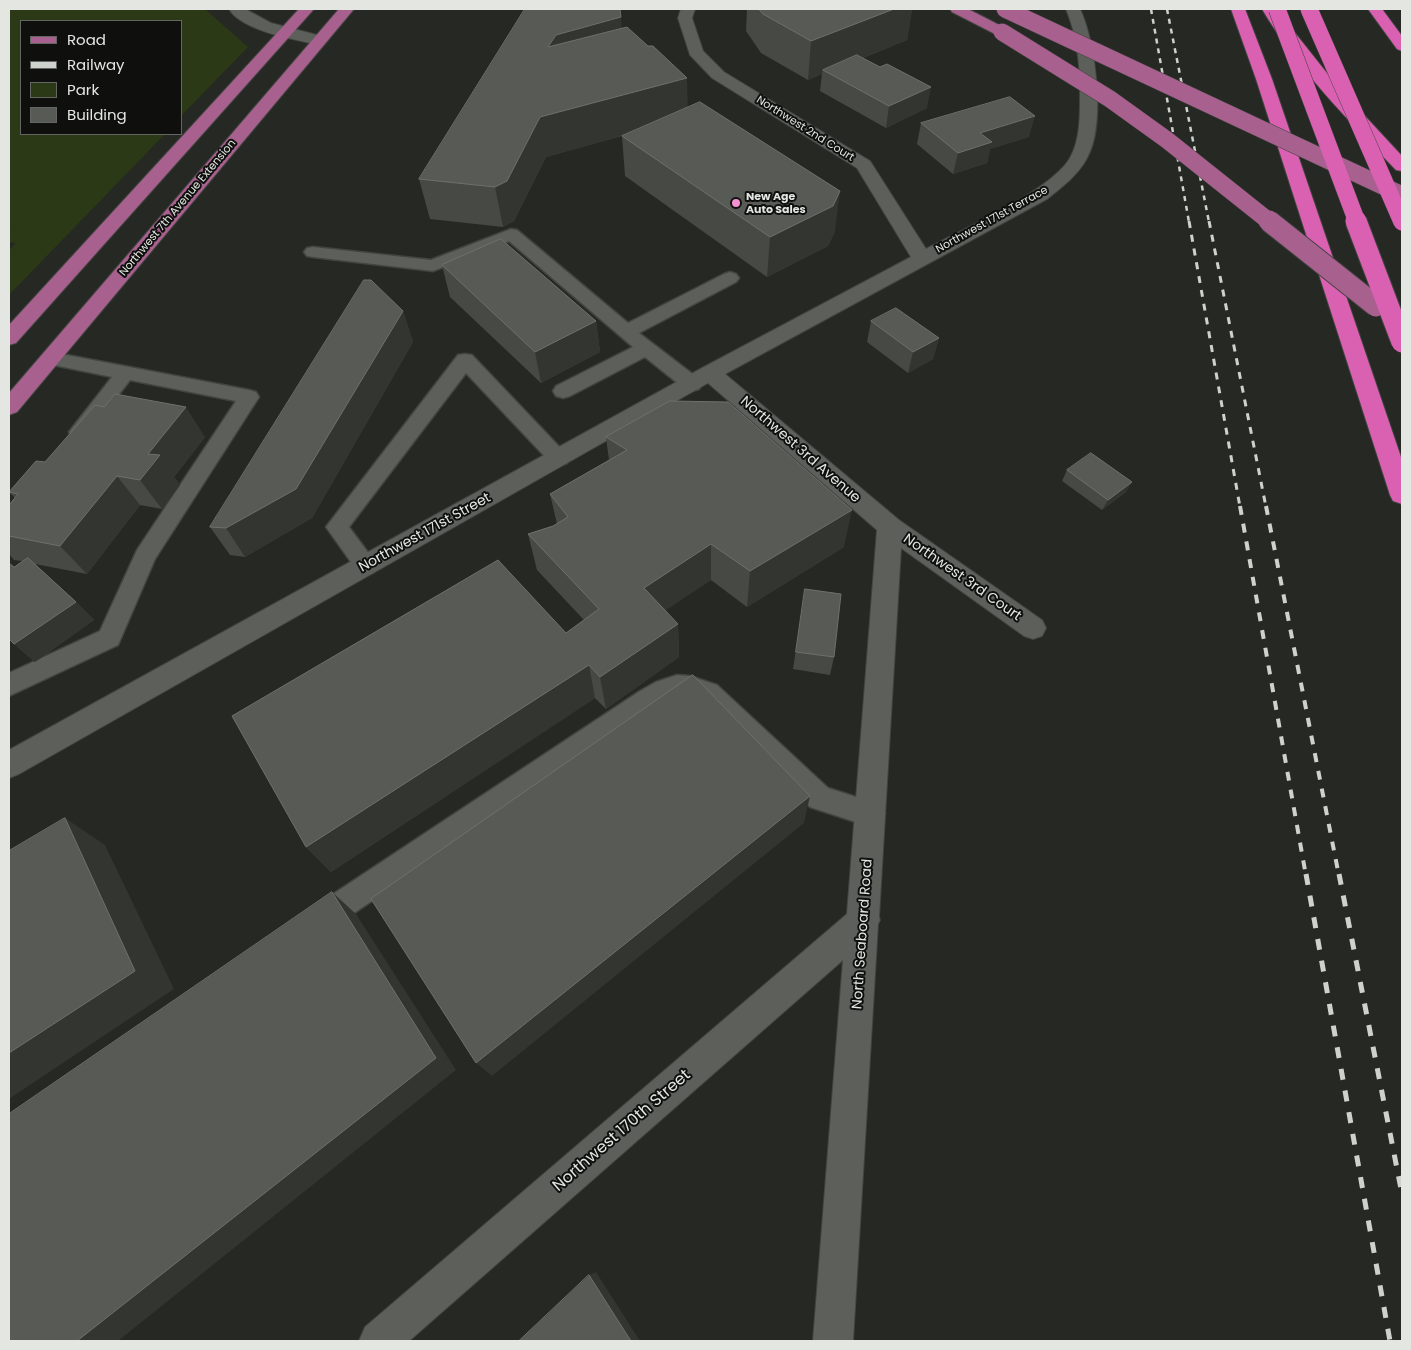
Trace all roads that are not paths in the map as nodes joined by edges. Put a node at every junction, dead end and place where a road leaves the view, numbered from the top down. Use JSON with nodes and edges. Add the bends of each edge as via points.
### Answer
{"nodes":[{"id":1,"x":236,"y":9,"type":"edge"},
{"id":2,"x":308,"y":9,"type":"edge"},
{"id":3,"x":347,"y":9,"type":"edge"},
{"id":4,"x":688,"y":9,"type":"edge"},
{"id":5,"x":957,"y":9,"type":"edge"},
{"id":6,"x":1005,"y":9,"type":"edge"},
{"id":7,"x":1073,"y":9,"type":"edge"},
{"id":8,"x":1238,"y":9,"type":"edge"},
{"id":9,"x":1269,"y":9,"type":"edge"},
{"id":10,"x":1277,"y":9,"type":"edge"},
{"id":11,"x":1310,"y":9,"type":"edge"},
{"id":12,"x":1375,"y":9,"type":"edge"},
{"id":13,"x":286,"y":33,"type":"junction"},
{"id":14,"x":320,"y":40,"type":"junction"},
{"id":15,"x":1402,"y":46,"type":"edge"},
{"id":16,"x":1402,"y":166,"type":"edge"},
{"id":17,"x":1402,"y":195,"type":"edge"},
{"id":18,"x":1402,"y":222,"type":"edge"},
{"id":19,"x":313,"y":252,"type":"dead end"},
{"id":20,"x":922,"y":260,"type":"junction"},
{"id":21,"x":730,"y":278,"type":"dead end"},
{"id":22,"x":842,"y":302,"type":"joint"},
{"id":23,"x":1402,"y":327,"type":"edge"},
{"id":24,"x":626,"y":332,"type":"junction"},
{"id":25,"x":9,"y":338,"type":"edge"},
{"id":26,"x":1402,"y":342,"type":"edge"},
{"id":27,"x":646,"y":349,"type":"junction"},
{"id":28,"x":51,"y":358,"type":"junction"},
{"id":29,"x":125,"y":373,"type":"junction"},
{"id":30,"x":701,"y":378,"type":"junction"},
{"id":31,"x":563,"y":391,"type":"dead end"},
{"id":32,"x":1372,"y":404,"type":"junction"},
{"id":33,"x":9,"y":407,"type":"edge"},
{"id":34,"x":70,"y":444,"type":"edge"},
{"id":35,"x":1402,"y":448,"type":"edge"},
{"id":36,"x":559,"y":458,"type":"junction"},
{"id":37,"x":1402,"y":495,"type":"edge"},
{"id":38,"x":890,"y":527,"type":"junction"},
{"id":39,"x":366,"y":566,"type":"junction"},
{"id":40,"x":1033,"y":628,"type":"dead end"},
{"id":41,"x":9,"y":685,"type":"edge"},
{"id":42,"x":9,"y":765,"type":"edge"},
{"id":43,"x":871,"y":814,"type":"junction"},
{"id":44,"x":864,"y":920,"type":"junction"},
{"id":45,"x":296,"y":936,"type":"edge"},
{"id":46,"x":379,"y":1341,"type":"edge"},
{"id":47,"x":833,"y":1341,"type":"edge"}],
"edges":[{"from":1,"to":13,"type":"street","via":[[250,20]]},
{"from":2,"to":13,"type":"main road"},
{"from":3,"to":14,"type":"main road","name":"Northwest 7th Avenue Extension"},
{"from":4,"to":20,"type":"street","name":"Northwest 2nd Court","via":[[685,18],[696,52],[718,75],[864,165]]},
{"from":5,"to":23,"type":"main road","bridge":true,"via":[[1002,32],[1110,99],[1168,140]]},
{"from":6,"to":17,"type":"main road","bridge":true},
{"from":7,"to":20,"type":"street","name":"Northwest 171st Terrace","via":[[1080,19],[1088,67],[1089,115],[1082,152],[1067,173],[1040,195]]},
{"from":8,"to":32,"type":"highway"},
{"from":9,"to":16,"type":"highway","via":[[1309,65]]},
{"from":10,"to":26,"type":"highway","bridge":true},
{"from":11,"to":18,"type":"highway","bridge":true},
{"from":12,"to":15,"type":"highway"},
{"from":13,"to":14,"type":"street"},
{"from":13,"to":25,"type":"main road"},
{"from":14,"to":28,"type":"main road","name":"Northwest 7th Avenue Extension"},
{"from":19,"to":24,"type":"lane","via":[[433,266],[511,234]]},
{"from":20,"to":22,"type":"street","name":"Northwest 171st Terrace"},
{"from":21,"to":24,"type":"lane"},
{"from":22,"to":30,"type":"street","name":"Northwest 171st Street"},
{"from":24,"to":27,"type":"lane"},
{"from":27,"to":30,"type":"lane"},
{"from":27,"to":31,"type":"lane"},
{"from":28,"to":29,"type":"lane"},
{"from":28,"to":33,"type":"main road","name":"Northwest 7th Avenue Extension"},
{"from":29,"to":34,"type":"lane"},
{"from":29,"to":41,"type":"lane","via":[[249,396],[145,556],[110,638]]},
{"from":30,"to":36,"type":"street","name":"Northwest 171st Street"},
{"from":30,"to":38,"type":"street","name":"Northwest 3rd Avenue"},
{"from":32,"to":35,"type":"highway"},
{"from":32,"to":37,"type":"highway"},
{"from":36,"to":39,"type":"street","name":"Northwest 171st Street"},
{"from":36,"to":39,"type":"lane","via":[[465,360],[337,527]]},
{"from":38,"to":40,"type":"street","name":"Northwest 3rd Court"},
{"from":38,"to":43,"type":"street","name":"North Seaboard Road"},
{"from":39,"to":42,"type":"street","name":"Northwest 171st Street"},
{"from":43,"to":44,"type":"street","name":"North Seaboard Road"},
{"from":43,"to":45,"type":"lane","via":[[820,798],[708,693],[687,684],[670,687]]},
{"from":44,"to":46,"type":"street","name":"Northwest 170th Street"},
{"from":44,"to":47,"type":"street","name":"North Seaboard Road"}]}
